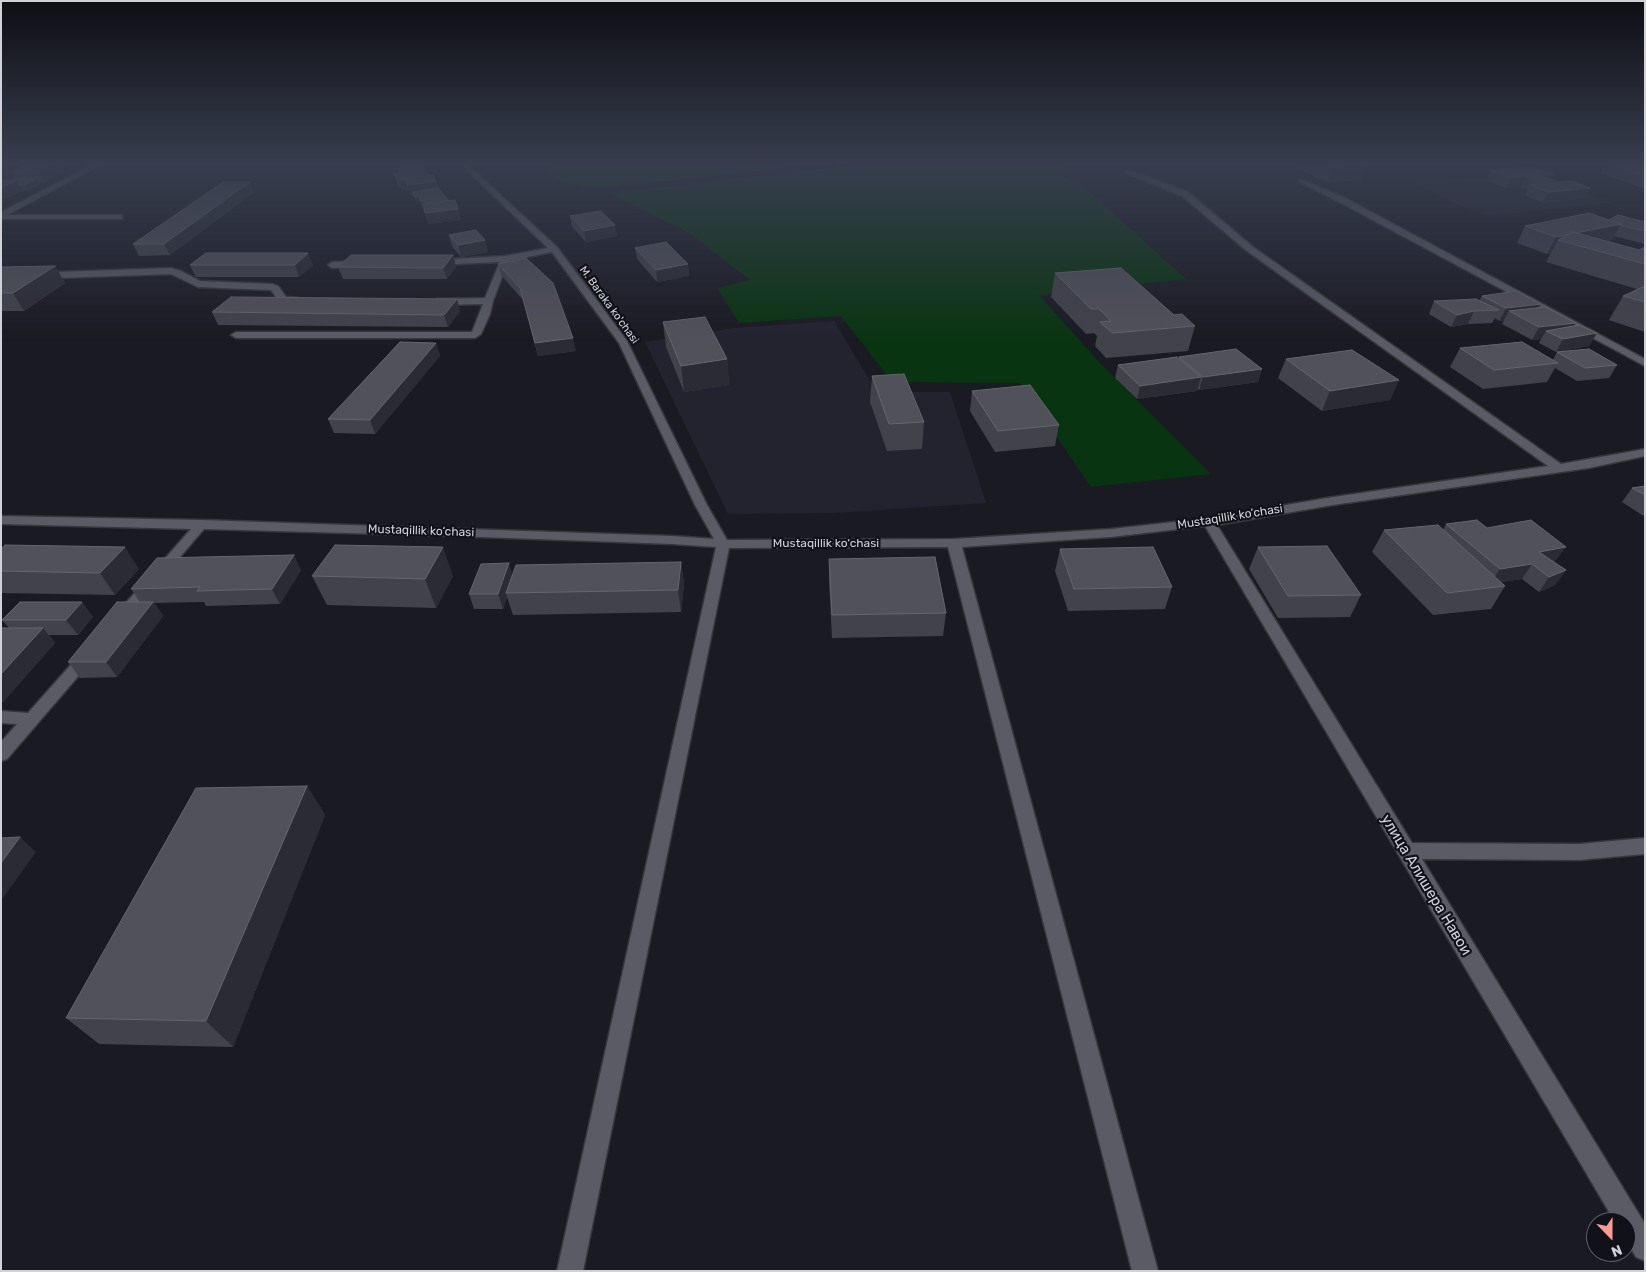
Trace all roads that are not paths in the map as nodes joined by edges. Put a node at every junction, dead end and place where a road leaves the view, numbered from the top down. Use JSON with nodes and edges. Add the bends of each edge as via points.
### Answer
{"nodes":[{"id":1,"x":526,"y":222,"type":"edge"},
{"id":2,"x":1219,"y":222,"type":"edge"},
{"id":3,"x":1383,"y":222,"type":"edge"},
{"id":4,"x":554,"y":249,"type":"junction"},
{"id":5,"x":505,"y":259,"type":"junction"},
{"id":6,"x":427,"y":262,"type":"edge"},
{"id":7,"x":369,"y":264,"type":"edge"},
{"id":8,"x":332,"y":265,"type":"dead end"},
{"id":9,"x":1,"y":277,"type":"edge"},
{"id":10,"x":312,"y":302,"type":"edge"},
{"id":11,"x":488,"y":302,"type":"junction"},
{"id":12,"x":430,"y":303,"type":"edge"},
{"id":13,"x":236,"y":335,"type":"dead end"},
{"id":14,"x":1645,"y":363,"type":"edge"},
{"id":15,"x":1645,"y":452,"type":"edge"},
{"id":16,"x":1560,"y":469,"type":"junction"},
{"id":17,"x":1,"y":520,"type":"edge"},
{"id":18,"x":1209,"y":522,"type":"junction"},
{"id":19,"x":202,"y":524,"type":"junction"},
{"id":20,"x":954,"y":543,"type":"junction"},
{"id":21,"x":722,"y":544,"type":"junction"},
{"id":22,"x":111,"y":629,"type":"edge"},
{"id":23,"x":98,"y":644,"type":"edge"},
{"id":24,"x":1,"y":717,"type":"edge"},
{"id":25,"x":33,"y":719,"type":"junction"},
{"id":26,"x":1,"y":754,"type":"edge"},
{"id":27,"x":1645,"y":846,"type":"edge"},
{"id":28,"x":1406,"y":851,"type":"junction"},
{"id":29,"x":1645,"y":1248,"type":"edge"},
{"id":30,"x":570,"y":1271,"type":"edge"},
{"id":31,"x":1145,"y":1271,"type":"edge"}],
"edges":[{"from":1,"to":4,"type":"street","name":"M. Baraka ko'chasi"},
{"from":2,"to":16,"type":"street","via":[[1250,249]]},
{"from":3,"to":14,"type":"street"},
{"from":4,"to":5,"type":"street"},
{"from":4,"to":21,"type":"street","name":"M. Baraka ko'chasi","via":[[624,343]]},
{"from":5,"to":6,"type":"street"},
{"from":5,"to":11,"type":"street"},
{"from":7,"to":8,"type":"street"},
{"from":9,"to":10,"type":"street","via":[[171,271],[198,284],[264,285],[275,288],[283,300]]},
{"from":11,"to":12,"type":"street"},
{"from":11,"to":13,"type":"street","via":[[476,334],[469,337]]},
{"from":15,"to":16,"type":"street","name":"Mustaqillik ko‘chasi"},
{"from":16,"to":18,"type":"street","name":"Mustaqillik ko‘chasi"},
{"from":17,"to":19,"type":"street","name":"Mustaqillik ko‘chasi"},
{"from":18,"to":20,"type":"street","name":"Mustaqillik ko‘chasi","via":[[1111,533]]},
{"from":18,"to":28,"type":"street","name":"улица Алишера Навои"},
{"from":19,"to":21,"type":"street","name":"Mustaqillik ko‘chasi"},
{"from":19,"to":22,"type":"street"},
{"from":20,"to":21,"type":"street","name":"Mustaqillik ko‘chasi"},
{"from":20,"to":31,"type":"street"},
{"from":21,"to":30,"type":"street"},
{"from":23,"to":25,"type":"street"},
{"from":24,"to":25,"type":"street"},
{"from":25,"to":26,"type":"street"},
{"from":27,"to":28,"type":"street","via":[[1579,852]]},
{"from":28,"to":29,"type":"street","name":"улица Алишера Навои"}]}
